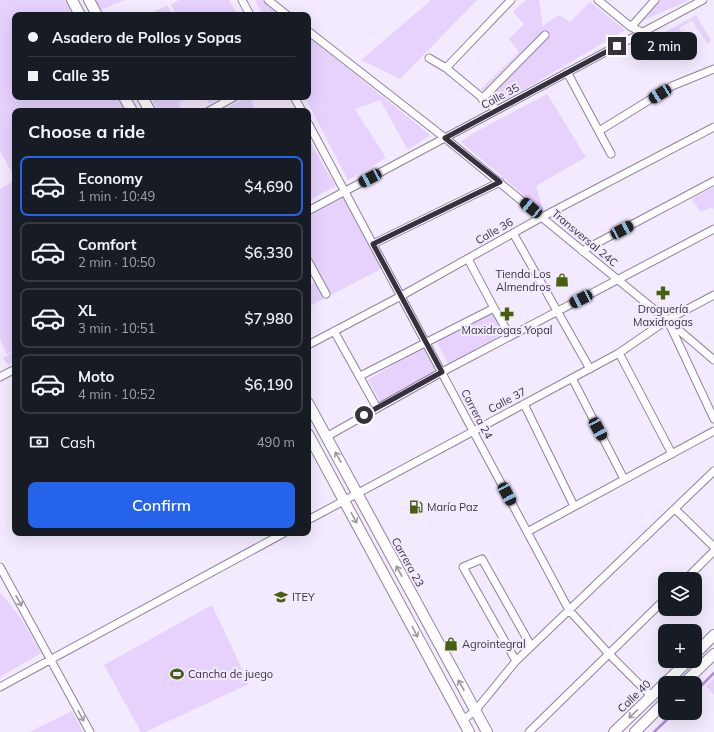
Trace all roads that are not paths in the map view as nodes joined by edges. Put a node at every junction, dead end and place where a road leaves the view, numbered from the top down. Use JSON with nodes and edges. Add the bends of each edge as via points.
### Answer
{"nodes":[{"id":1,"x":72,"y":0,"type":"edge"},
{"id":2,"x":89,"y":0,"type":"edge"},
{"id":3,"x":242,"y":0,"type":"edge"},
{"id":4,"x":268,"y":0,"type":"edge"},
{"id":5,"x":511,"y":0,"type":"edge"},
{"id":6,"x":655,"y":0,"type":"edge"},
{"id":7,"x":703,"y":0,"type":"edge"},
{"id":8,"x":600,"y":1,"type":"edge"},
{"id":9,"x":78,"y":12,"type":"edge"},
{"id":10,"x":95,"y":12,"type":"edge"},
{"id":11,"x":248,"y":12,"type":"edge"},
{"id":12,"x":283,"y":12,"type":"edge"},
{"id":13,"x":631,"y":27,"type":"junction"},
{"id":14,"x":642,"y":32,"type":"junction"},
{"id":15,"x":311,"y":33,"type":"edge"},
{"id":16,"x":545,"y":35,"type":"dead end"},
{"id":17,"x":429,"y":58,"type":"dead end"},
{"id":18,"x":446,"y":68,"type":"junction"},
{"id":19,"x":714,"y":69,"type":"edge"},
{"id":20,"x":567,"y":72,"type":"junction"},
{"id":21,"x":482,"y":98,"type":"junction"},
{"id":22,"x":229,"y":100,"type":"edge"},
{"id":23,"x":214,"y":108,"type":"edge"},
{"id":24,"x":497,"y":110,"type":"junction"},
{"id":25,"x":714,"y":127,"type":"edge"},
{"id":26,"x":311,"y":129,"type":"edge"},
{"id":27,"x":599,"y":131,"type":"junction"},
{"id":28,"x":445,"y":138,"type":"junction"},
{"id":29,"x":611,"y":154,"type":"dead end"},
{"id":30,"x":714,"y":181,"type":"edge"},
{"id":31,"x":500,"y":182,"type":"junction"},
{"id":32,"x":345,"y":191,"type":"junction"},
{"id":33,"x":311,"y":209,"type":"edge"},
{"id":34,"x":542,"y":216,"type":"junction"},
{"id":35,"x":714,"y":229,"type":"edge"},
{"id":36,"x":513,"y":233,"type":"junction"},
{"id":37,"x":373,"y":244,"type":"junction"},
{"id":38,"x":582,"y":251,"type":"junction"},
{"id":39,"x":468,"y":259,"type":"junction"},
{"id":40,"x":311,"y":266,"type":"edge"},
{"id":41,"x":617,"y":280,"type":"junction"},
{"id":42,"x":326,"y":294,"type":"dead end"},
{"id":43,"x":714,"y":295,"type":"edge"},
{"id":44,"x":401,"y":296,"type":"junction"},
{"id":45,"x":494,"y":308,"type":"junction"},
{"id":46,"x":556,"y":311,"type":"junction"},
{"id":47,"x":667,"y":320,"type":"junction"},
{"id":48,"x":334,"y":331,"type":"junction"},
{"id":49,"x":510,"y":336,"type":"junction"},
{"id":50,"x":311,"y":342,"type":"edge"},
{"id":51,"x":426,"y":343,"type":"junction"},
{"id":52,"x":619,"y":353,"type":"junction"},
{"id":53,"x":714,"y":360,"type":"edge"},
{"id":54,"x":590,"y":369,"type":"junction"},
{"id":55,"x":12,"y":371,"type":"edge"},
{"id":56,"x":442,"y":372,"type":"junction"},
{"id":57,"x":360,"y":376,"type":"junction"},
{"id":58,"x":0,"y":377,"type":"edge"},
{"id":59,"x":572,"y":378,"type":"junction"},
{"id":60,"x":524,"y":404,"type":"junction"},
{"id":61,"x":377,"y":408,"type":"junction"},
{"id":62,"x":311,"y":409,"type":"edge"},
{"id":63,"x":714,"y":419,"type":"edge"},
{"id":64,"x":473,"y":431,"type":"junction"},
{"id":65,"x":714,"y":431,"type":"edge"},
{"id":66,"x":326,"y":437,"type":"junction"},
{"id":67,"x":311,"y":440,"type":"edge"},
{"id":68,"x":672,"y":454,"type":"junction"},
{"id":69,"x":714,"y":471,"type":"edge"},
{"id":70,"x":624,"y":479,"type":"junction"},
{"id":71,"x":358,"y":493,"type":"junction"},
{"id":72,"x":344,"y":500,"type":"junction"},
{"id":73,"x":574,"y":506,"type":"junction"},
{"id":74,"x":675,"y":509,"type":"junction"},
{"id":75,"x":311,"y":518,"type":"edge"},
{"id":76,"x":527,"y":532,"type":"junction"},
{"id":77,"x":278,"y":536,"type":"edge"},
{"id":78,"x":714,"y":547,"type":"edge"},
{"id":79,"x":714,"y":551,"type":"edge"},
{"id":80,"x":0,"y":567,"type":"edge"},
{"id":81,"x":693,"y":572,"type":"edge"},
{"id":82,"x":658,"y":606,"type":"edge"},
{"id":83,"x":569,"y":610,"type":"junction"},
{"id":84,"x":714,"y":635,"type":"edge"},
{"id":85,"x":531,"y":646,"type":"junction"},
{"id":86,"x":702,"y":647,"type":"edge"},
{"id":87,"x":609,"y":654,"type":"junction"},
{"id":88,"x":714,"y":654,"type":"edge"},
{"id":89,"x":51,"y":660,"type":"junction"},
{"id":90,"x":516,"y":662,"type":"junction"},
{"id":91,"x":681,"y":668,"type":"edge"},
{"id":92,"x":691,"y":676,"type":"edge"},
{"id":93,"x":0,"y":687,"type":"edge"},
{"id":94,"x":651,"y":696,"type":"junction"},
{"id":95,"x":658,"y":709,"type":"edge"},
{"id":96,"x":475,"y":711,"type":"junction"},
{"id":97,"x":463,"y":720,"type":"junction"},
{"id":98,"x":90,"y":732,"type":"edge"},
{"id":99,"x":469,"y":732,"type":"edge"},
{"id":100,"x":487,"y":732,"type":"edge"},
{"id":101,"x":529,"y":732,"type":"edge"},
{"id":102,"x":614,"y":732,"type":"edge"},
{"id":103,"x":635,"y":732,"type":"edge"}],
"edges":[{"from":1,"to":9,"type":"street"},
{"from":2,"to":10,"type":"street"},
{"from":3,"to":11,"type":"street"},
{"from":4,"to":12,"type":"street"},
{"from":5,"to":18,"type":"street"},
{"from":6,"to":13,"type":"street"},
{"from":7,"to":14,"type":"street","name":"Calle 35"},
{"from":8,"to":13,"type":"street"},
{"from":13,"to":14,"type":"street"},
{"from":14,"to":20,"type":"street","name":"Calle 35"},
{"from":15,"to":28,"type":"street","name":"Transversal 24C"},
{"from":16,"to":21,"type":"street"},
{"from":17,"to":18,"type":"street"},
{"from":18,"to":21,"type":"street"},
{"from":19,"to":27,"type":"street","via":[[672,86]]},
{"from":20,"to":24,"type":"street","name":"Calle 35"},
{"from":20,"to":27,"type":"street"},
{"from":21,"to":24,"type":"street"},
{"from":22,"to":23,"type":"street"},
{"from":24,"to":28,"type":"street","name":"Calle 35"},
{"from":25,"to":34,"type":"street","name":"Calle 36"},
{"from":26,"to":32,"type":"street","name":"Carrera 24"},
{"from":27,"to":29,"type":"street"},
{"from":28,"to":31,"type":"street","name":"Transversal 24C"},
{"from":28,"to":32,"type":"street","name":"Calle 35"},
{"from":30,"to":38,"type":"street"},
{"from":31,"to":34,"type":"street","name":"Transversal 24C"},
{"from":31,"to":37,"type":"street"},
{"from":32,"to":33,"type":"street","name":"Calle 35"},
{"from":32,"to":37,"type":"street","name":"Carrera 24"},
{"from":34,"to":36,"type":"street","name":"Calle 36"},
{"from":34,"to":38,"type":"street","name":"Transversal 24C"},
{"from":35,"to":41,"type":"street"},
{"from":36,"to":39,"type":"street","name":"Calle 36"},
{"from":36,"to":46,"type":"street"},
{"from":37,"to":44,"type":"street","name":"Carrera 24"},
{"from":38,"to":41,"type":"street","name":"Transversal 24C"},
{"from":39,"to":44,"type":"street","name":"Calle 36"},
{"from":39,"to":45,"type":"street"},
{"from":40,"to":42,"type":"street"},
{"from":41,"to":46,"type":"street"},
{"from":41,"to":47,"type":"street","name":"Transversal 24C"},
{"from":43,"to":47,"type":"street","name":"Calle 37"},
{"from":44,"to":48,"type":"street","name":"Calle 36"},
{"from":44,"to":51,"type":"street","name":"Carrera 24"},
{"from":45,"to":49,"type":"street"},
{"from":45,"to":51,"type":"street"},
{"from":46,"to":49,"type":"street"},
{"from":46,"to":54,"type":"street"},
{"from":47,"to":52,"type":"street","name":"Calle 37"},
{"from":47,"to":53,"type":"street","name":"Transversal 24C"},
{"from":47,"to":63,"type":"street"},
{"from":48,"to":50,"type":"street","name":"Calle 36"},
{"from":48,"to":57,"type":"street"},
{"from":49,"to":56,"type":"street"},
{"from":51,"to":56,"type":"street","name":"Carrera 24"},
{"from":51,"to":57,"type":"street"},
{"from":52,"to":54,"type":"street","name":"Calle 37"},
{"from":52,"to":68,"type":"street"},
{"from":54,"to":59,"type":"street","name":"Calle 37"},
{"from":55,"to":58,"type":"street"},
{"from":56,"to":61,"type":"street"},
{"from":56,"to":64,"type":"street","name":"Carrera 24"},
{"from":57,"to":61,"type":"street"},
{"from":59,"to":60,"type":"street","name":"Calle 37"},
{"from":59,"to":70,"type":"street"},
{"from":60,"to":64,"type":"street","name":"Calle 37"},
{"from":60,"to":73,"type":"street"},
{"from":61,"to":66,"type":"street"},
{"from":62,"to":66,"type":"street","name":"Carrera 23"},
{"from":64,"to":71,"type":"street","name":"Calle 37"},
{"from":64,"to":76,"type":"street","name":"Carrera 24"},
{"from":65,"to":68,"type":"street"},
{"from":71,"to":66,"type":"street","name":"Carrera 23","one_way":true},
{"from":67,"to":72,"type":"street"},
{"from":68,"to":70,"type":"street"},
{"from":69,"to":74,"type":"street"},
{"from":70,"to":73,"type":"street"},
{"from":71,"to":72,"type":"street","name":"Calle 37"},
{"from":96,"to":71,"type":"street","name":"Carrera 23","one_way":true},
{"from":72,"to":75,"type":"street","name":"Calle 37"},
{"from":72,"to":97,"type":"street","one_way":true},
{"from":73,"to":76,"type":"street"},
{"from":74,"to":78,"type":"street"},
{"from":74,"to":83,"type":"street"},
{"from":76,"to":83,"type":"street","name":"Carrera 24"},
{"from":77,"to":89,"type":"street"},
{"from":79,"to":81,"type":"street"},
{"from":80,"to":89,"type":"street","one_way":true},
{"from":82,"to":87,"type":"street"},
{"from":83,"to":85,"type":"street"},
{"from":83,"to":87,"type":"street","name":"Carrera 24"},
{"from":84,"to":86,"type":"street"},
{"from":85,"to":90,"type":"street"},
{"from":85,"to":90,"type":"street","via":[[482,559],[463,567]]},
{"from":87,"to":94,"type":"street","name":"Carrera 24"},
{"from":87,"to":101,"type":"street"},
{"from":88,"to":92,"type":"street"},
{"from":89,"to":93,"type":"street"},
{"from":89,"to":98,"type":"street","one_way":true},
{"from":90,"to":96,"type":"street"},
{"from":91,"to":94,"type":"street","name":"Calle 40"},
{"from":94,"to":102,"type":"street","name":"Calle 40","one_way":true},
{"from":95,"to":103,"type":"street"},
{"from":96,"to":97,"type":"street"},
{"from":96,"to":100,"type":"street","name":"Carrera 23"},
{"from":97,"to":99,"type":"street"}]}
